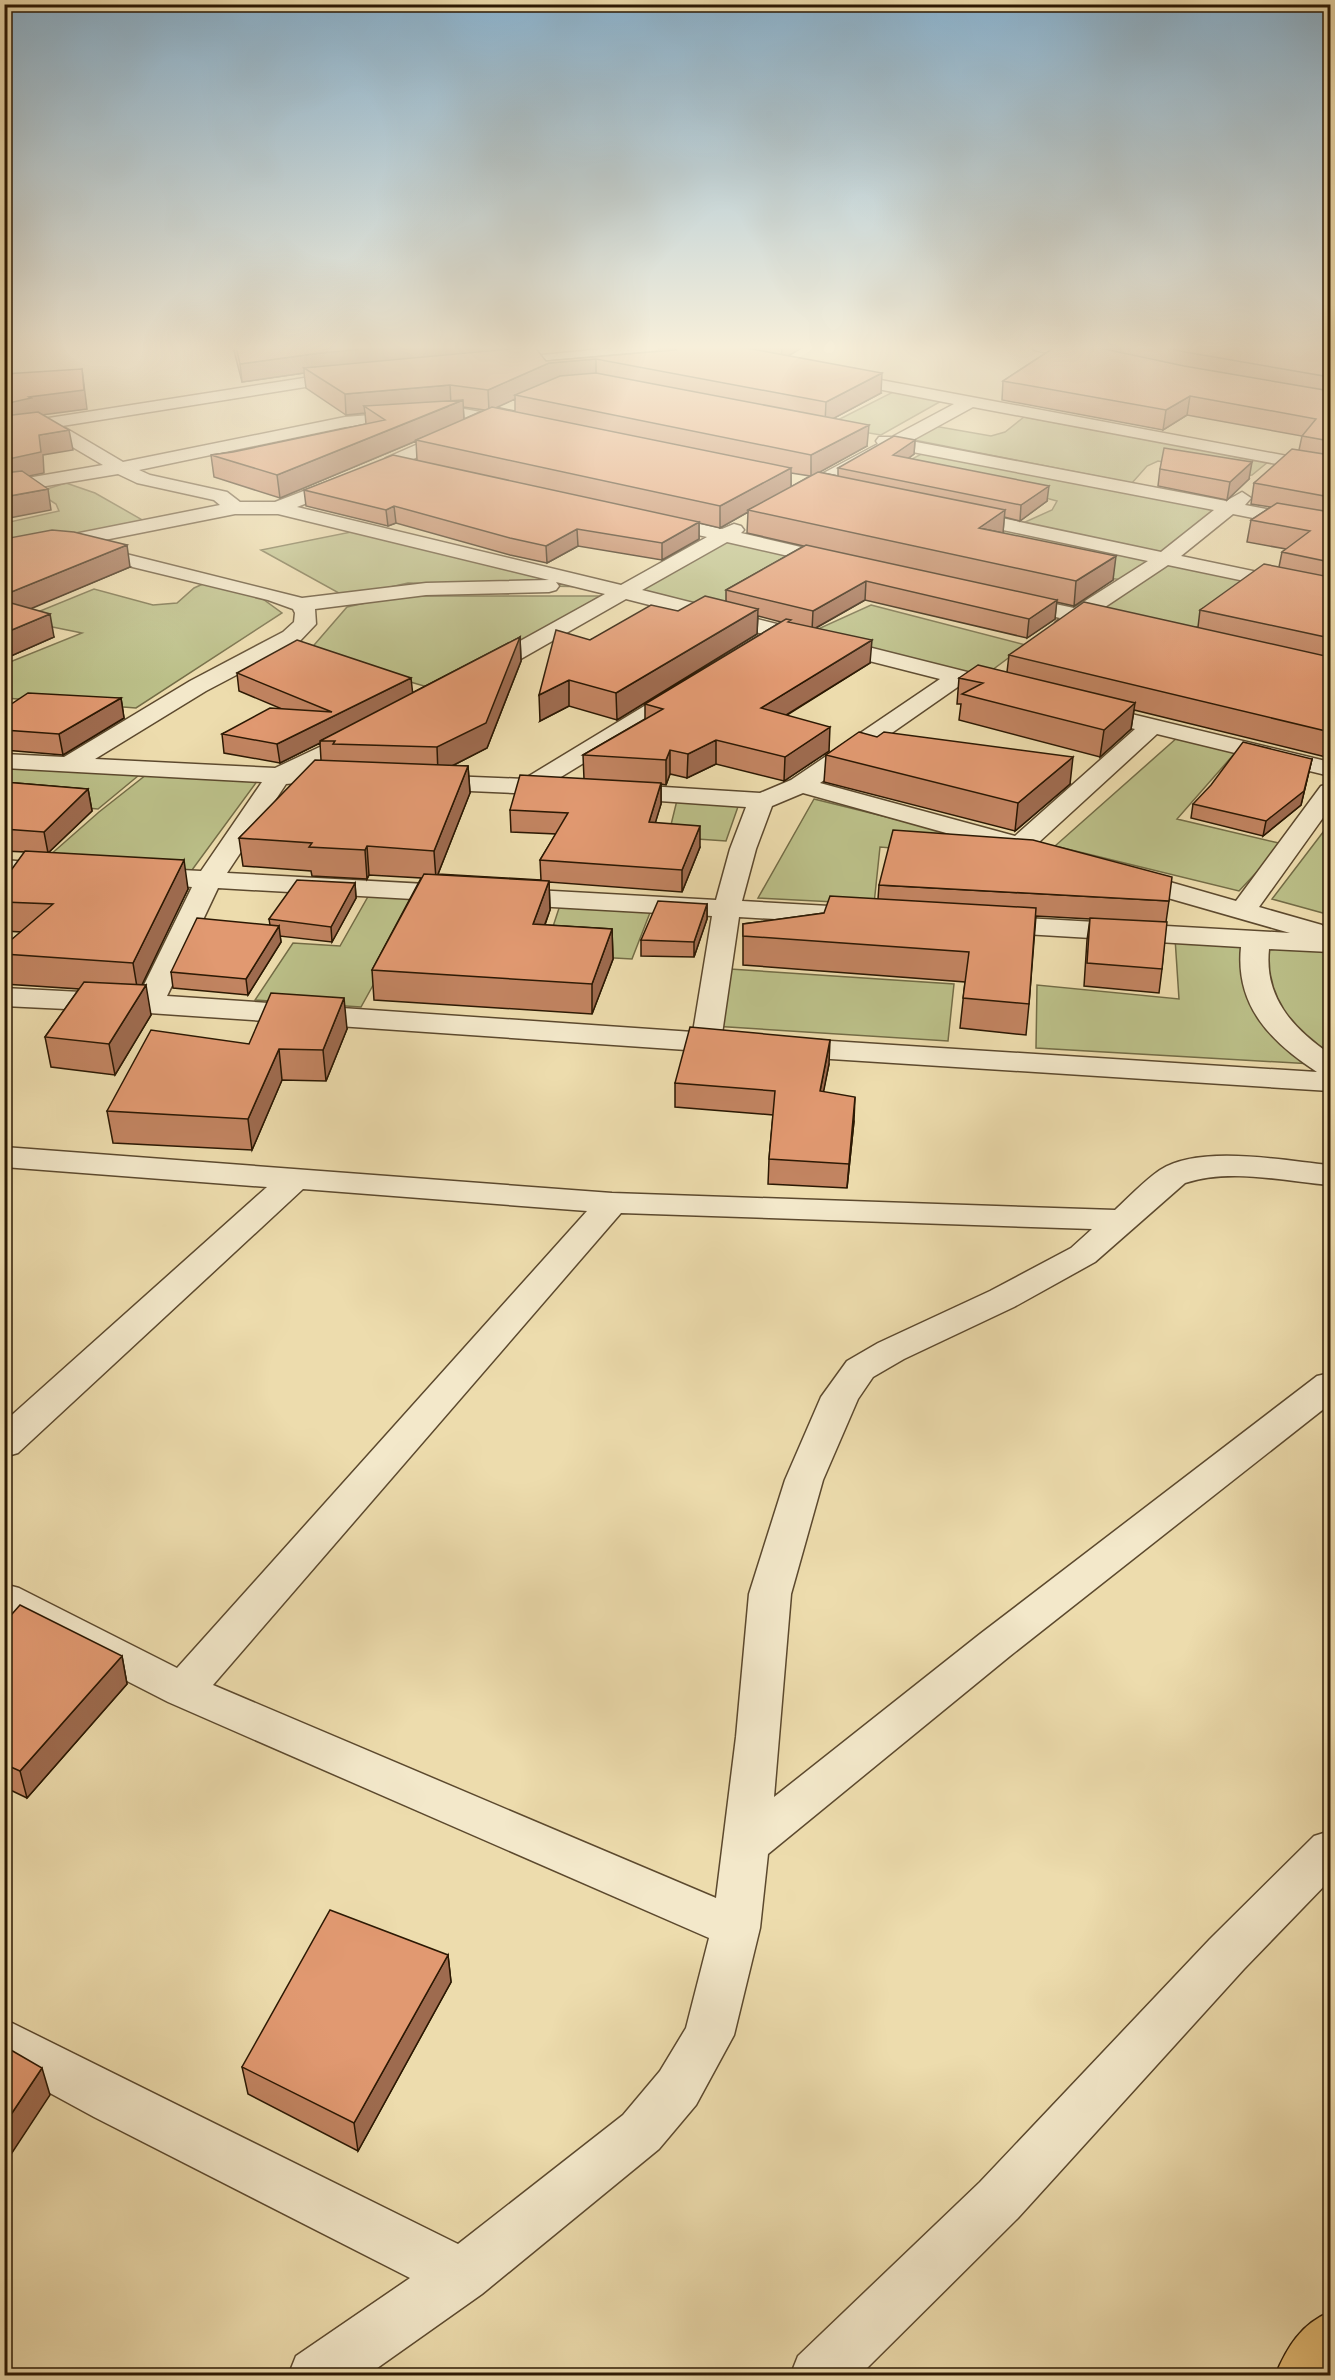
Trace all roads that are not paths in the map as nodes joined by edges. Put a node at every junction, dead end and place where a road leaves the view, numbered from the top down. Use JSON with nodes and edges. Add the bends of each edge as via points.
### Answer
{"nodes":[{"id":1,"x":103,"y":458,"type":"edge"},
{"id":2,"x":169,"y":458,"type":"edge"},
{"id":3,"x":400,"y":458,"type":"edge"},
{"id":4,"x":864,"y":458,"type":"edge"},
{"id":5,"x":975,"y":458,"type":"edge"},
{"id":6,"x":1267,"y":458,"type":"edge"},
{"id":7,"x":1283,"y":461,"type":"junction"},
{"id":8,"x":392,"y":462,"type":"junction"},
{"id":9,"x":120,"y":468,"type":"junction"},
{"id":10,"x":427,"y":469,"type":"edge"},
{"id":11,"x":1330,"y":469,"type":"edge"},
{"id":12,"x":791,"y":481,"type":"edge"},
{"id":13,"x":814,"y":486,"type":"junction"},
{"id":14,"x":4,"y":488,"type":"edge"},
{"id":15,"x":838,"y":491,"type":"edge"},
{"id":16,"x":235,"y":508,"type":"junction"},
{"id":17,"x":278,"y":508,"type":"junction"},
{"id":18,"x":774,"y":508,"type":"edge"},
{"id":19,"x":1232,"y":508,"type":"junction"},
{"id":20,"x":943,"y":512,"type":"edge"},
{"id":21,"x":634,"y":515,"type":"edge"},
{"id":22,"x":754,"y":519,"type":"edge"},
{"id":23,"x":1330,"y":527,"type":"edge"},
{"id":24,"x":725,"y":535,"type":"junction"},
{"id":25,"x":62,"y":544,"type":"junction"},
{"id":26,"x":4,"y":554,"type":"edge"},
{"id":27,"x":1167,"y":557,"type":"junction"},
{"id":28,"x":861,"y":566,"type":"edge"},
{"id":29,"x":613,"y":589,"type":"junction"},
{"id":30,"x":1330,"y":593,"type":"edge"},
{"id":31,"x":997,"y":597,"type":"edge"},
{"id":32,"x":300,"y":605,"type":"junction"},
{"id":33,"x":1077,"y":615,"type":"junction"},
{"id":34,"x":1134,"y":628,"type":"edge"},
{"id":35,"x":782,"y":632,"type":"junction"},
{"id":36,"x":1048,"y":636,"type":"edge"},
{"id":37,"x":751,"y":651,"type":"edge"},
{"id":38,"x":958,"y":677,"type":"junction"},
{"id":39,"x":701,"y":681,"type":"edge"},
{"id":40,"x":461,"y":683,"type":"edge"},
{"id":41,"x":1027,"y":695,"type":"edge"},
{"id":42,"x":1072,"y":706,"type":"edge"},
{"id":43,"x":380,"y":724,"type":"edge"},
{"id":44,"x":1152,"y":726,"type":"junction"},
{"id":45,"x":4,"y":761,"type":"edge"},
{"id":46,"x":69,"y":764,"type":"junction"},
{"id":47,"x":1330,"y":769,"type":"edge"},
{"id":48,"x":279,"y":776,"type":"junction"},
{"id":49,"x":327,"y":778,"type":"edge"},
{"id":50,"x":399,"y":781,"type":"edge"},
{"id":51,"x":800,"y":785,"type":"junction"},
{"id":52,"x":530,"y":786,"type":"junction"},
{"id":53,"x":1330,"y":791,"type":"edge"},
{"id":54,"x":760,"y":801,"type":"junction"},
{"id":55,"x":1020,"y":845,"type":"junction"},
{"id":56,"x":1051,"y":855,"type":"edge"},
{"id":57,"x":4,"y":868,"type":"edge"},
{"id":58,"x":1103,"y":870,"type":"edge"},
{"id":59,"x":84,"y":872,"type":"edge"},
{"id":60,"x":118,"y":874,"type":"edge"},
{"id":61,"x":209,"y":879,"type":"junction"},
{"id":62,"x":727,"y":908,"type":"junction"},
{"id":63,"x":1243,"y":910,"type":"junction"},
{"id":64,"x":891,"y":918,"type":"edge"},
{"id":65,"x":962,"y":922,"type":"edge"},
{"id":66,"x":1330,"y":936,"type":"edge"},
{"id":67,"x":1255,"y":940,"type":"junction"},
{"id":68,"x":1330,"y":944,"type":"edge"},
{"id":69,"x":4,"y":997,"type":"edge"},
{"id":70,"x":149,"y":1004,"type":"junction"},
{"id":71,"x":706,"y":1042,"type":"junction"},
{"id":72,"x":1330,"y":1067,"type":"edge"},
{"id":73,"x":1330,"y":1082,"type":"edge"},
{"id":74,"x":5,"y":1158,"type":"edge"},
{"id":75,"x":1330,"y":1174,"type":"edge"},
{"id":76,"x":295,"y":1179,"type":"junction"},
{"id":77,"x":612,"y":1203,"type":"junction"},
{"id":78,"x":1120,"y":1220,"type":"junction"},
{"id":79,"x":1330,"y":1385,"type":"edge"},
{"id":80,"x":4,"y":1444,"type":"edge"},
{"id":81,"x":4,"y":1599,"type":"edge"},
{"id":82,"x":183,"y":1690,"type":"junction"},
{"id":83,"x":745,"y":1846,"type":"junction"},
{"id":84,"x":1330,"y":1850,"type":"edge"},
{"id":85,"x":736,"y":1928,"type":"junction"},
{"id":86,"x":4,"y":2042,"type":"edge"},
{"id":87,"x":462,"y":2275,"type":"junction"},
{"id":88,"x":1330,"y":2340,"type":"edge"},
{"id":89,"x":316,"y":2376,"type":"edge"},
{"id":90,"x":818,"y":2376,"type":"edge"},
{"id":91,"x":1303,"y":2376,"type":"edge"}],
"edges":[{"from":1,"to":9,"type":"street"},
{"from":2,"to":9,"type":"street"},
{"from":3,"to":8,"type":"street"},
{"from":4,"to":13,"type":"street"},
{"from":5,"to":19,"type":"street"},
{"from":6,"to":7,"type":"street"},
{"from":7,"to":11,"type":"street"},
{"from":7,"to":19,"type":"street"},
{"from":8,"to":10,"type":"street"},
{"from":8,"to":17,"type":"street"},
{"from":9,"to":14,"type":"street"},
{"from":9,"to":16,"type":"street","via":[[144,479],[220,496]]},
{"from":12,"to":13,"type":"street"},
{"from":13,"to":15,"type":"street"},
{"from":13,"to":18,"type":"street"},
{"from":16,"to":17,"type":"street"},
{"from":16,"to":25,"type":"street"},
{"from":17,"to":29,"type":"street"},
{"from":19,"to":23,"type":"street"},
{"from":19,"to":27,"type":"street"},
{"from":20,"to":27,"type":"street"},
{"from":21,"to":24,"type":"street"},
{"from":22,"to":24,"type":"street"},
{"from":24,"to":28,"type":"street"},
{"from":24,"to":29,"type":"street"},
{"from":25,"to":26,"type":"street"},
{"from":25,"to":32,"type":"street"},
{"from":27,"to":30,"type":"street"},
{"from":27,"to":33,"type":"street"},
{"from":29,"to":32,"type":"street","via":[[426,589]]},
{"from":29,"to":35,"type":"street"},
{"from":29,"to":40,"type":"street"},
{"from":31,"to":33,"type":"street"},
{"from":32,"to":46,"type":"street","via":[[306,612],[305,624],[291,637],[198,686]]},
{"from":33,"to":34,"type":"street"},
{"from":33,"to":36,"type":"street"},
{"from":35,"to":37,"type":"street"},
{"from":35,"to":38,"type":"street"},
{"from":38,"to":41,"type":"street","via":[[991,676]]},
{"from":38,"to":51,"type":"street"},
{"from":39,"to":52,"type":"street"},
{"from":42,"to":44,"type":"street"},
{"from":43,"to":48,"type":"street"},
{"from":44,"to":47,"type":"street"},
{"from":44,"to":55,"type":"street"},
{"from":45,"to":46,"type":"street"},
{"from":46,"to":48,"type":"street"},
{"from":48,"to":49,"type":"street"},
{"from":48,"to":61,"type":"street"},
{"from":50,"to":52,"type":"street"},
{"from":51,"to":54,"type":"street"},
{"from":51,"to":55,"type":"street"},
{"from":52,"to":54,"type":"street"},
{"from":53,"to":63,"type":"street"},
{"from":54,"to":62,"type":"street"},
{"from":55,"to":56,"type":"street"},
{"from":57,"to":59,"type":"street"},
{"from":58,"to":63,"type":"street"},
{"from":60,"to":61,"type":"street"},
{"from":61,"to":62,"type":"street"},
{"from":61,"to":70,"type":"street"},
{"from":62,"to":64,"type":"street"},
{"from":62,"to":71,"type":"street"},
{"from":63,"to":66,"type":"street"},
{"from":65,"to":67,"type":"street"},
{"from":67,"to":68,"type":"street"},
{"from":67,"to":72,"type":"street","via":[[1255,984],[1273,1019],[1305,1051]]},
{"from":69,"to":70,"type":"street"},
{"from":70,"to":71,"type":"street"},
{"from":71,"to":73,"type":"street"},
{"from":74,"to":76,"type":"street"},
{"from":75,"to":78,"type":"street","via":[[1228,1166],[1197,1168],[1173,1176]]},
{"from":76,"to":77,"type":"street"},
{"from":76,"to":80,"type":"street"},
{"from":77,"to":78,"type":"street"},
{"from":77,"to":82,"type":"street"},
{"from":78,"to":83,"type":"street","via":[[1083,1255],[861,1369],[840,1397],[804,1480],[770,1594]]},
{"from":79,"to":83,"type":"street","via":[[1004,1638]]},
{"from":81,"to":82,"type":"street"},
{"from":82,"to":85,"type":"street"},
{"from":83,"to":85,"type":"street"},
{"from":84,"to":90,"type":"street","via":[[1227,1954],[999,2200]]},
{"from":85,"to":87,"type":"street","via":[[709,2035],[678,2088],[641,2132]]},
{"from":86,"to":87,"type":"street"},
{"from":87,"to":89,"type":"street"},
{"from":88,"to":91,"type":"highway"}]}
